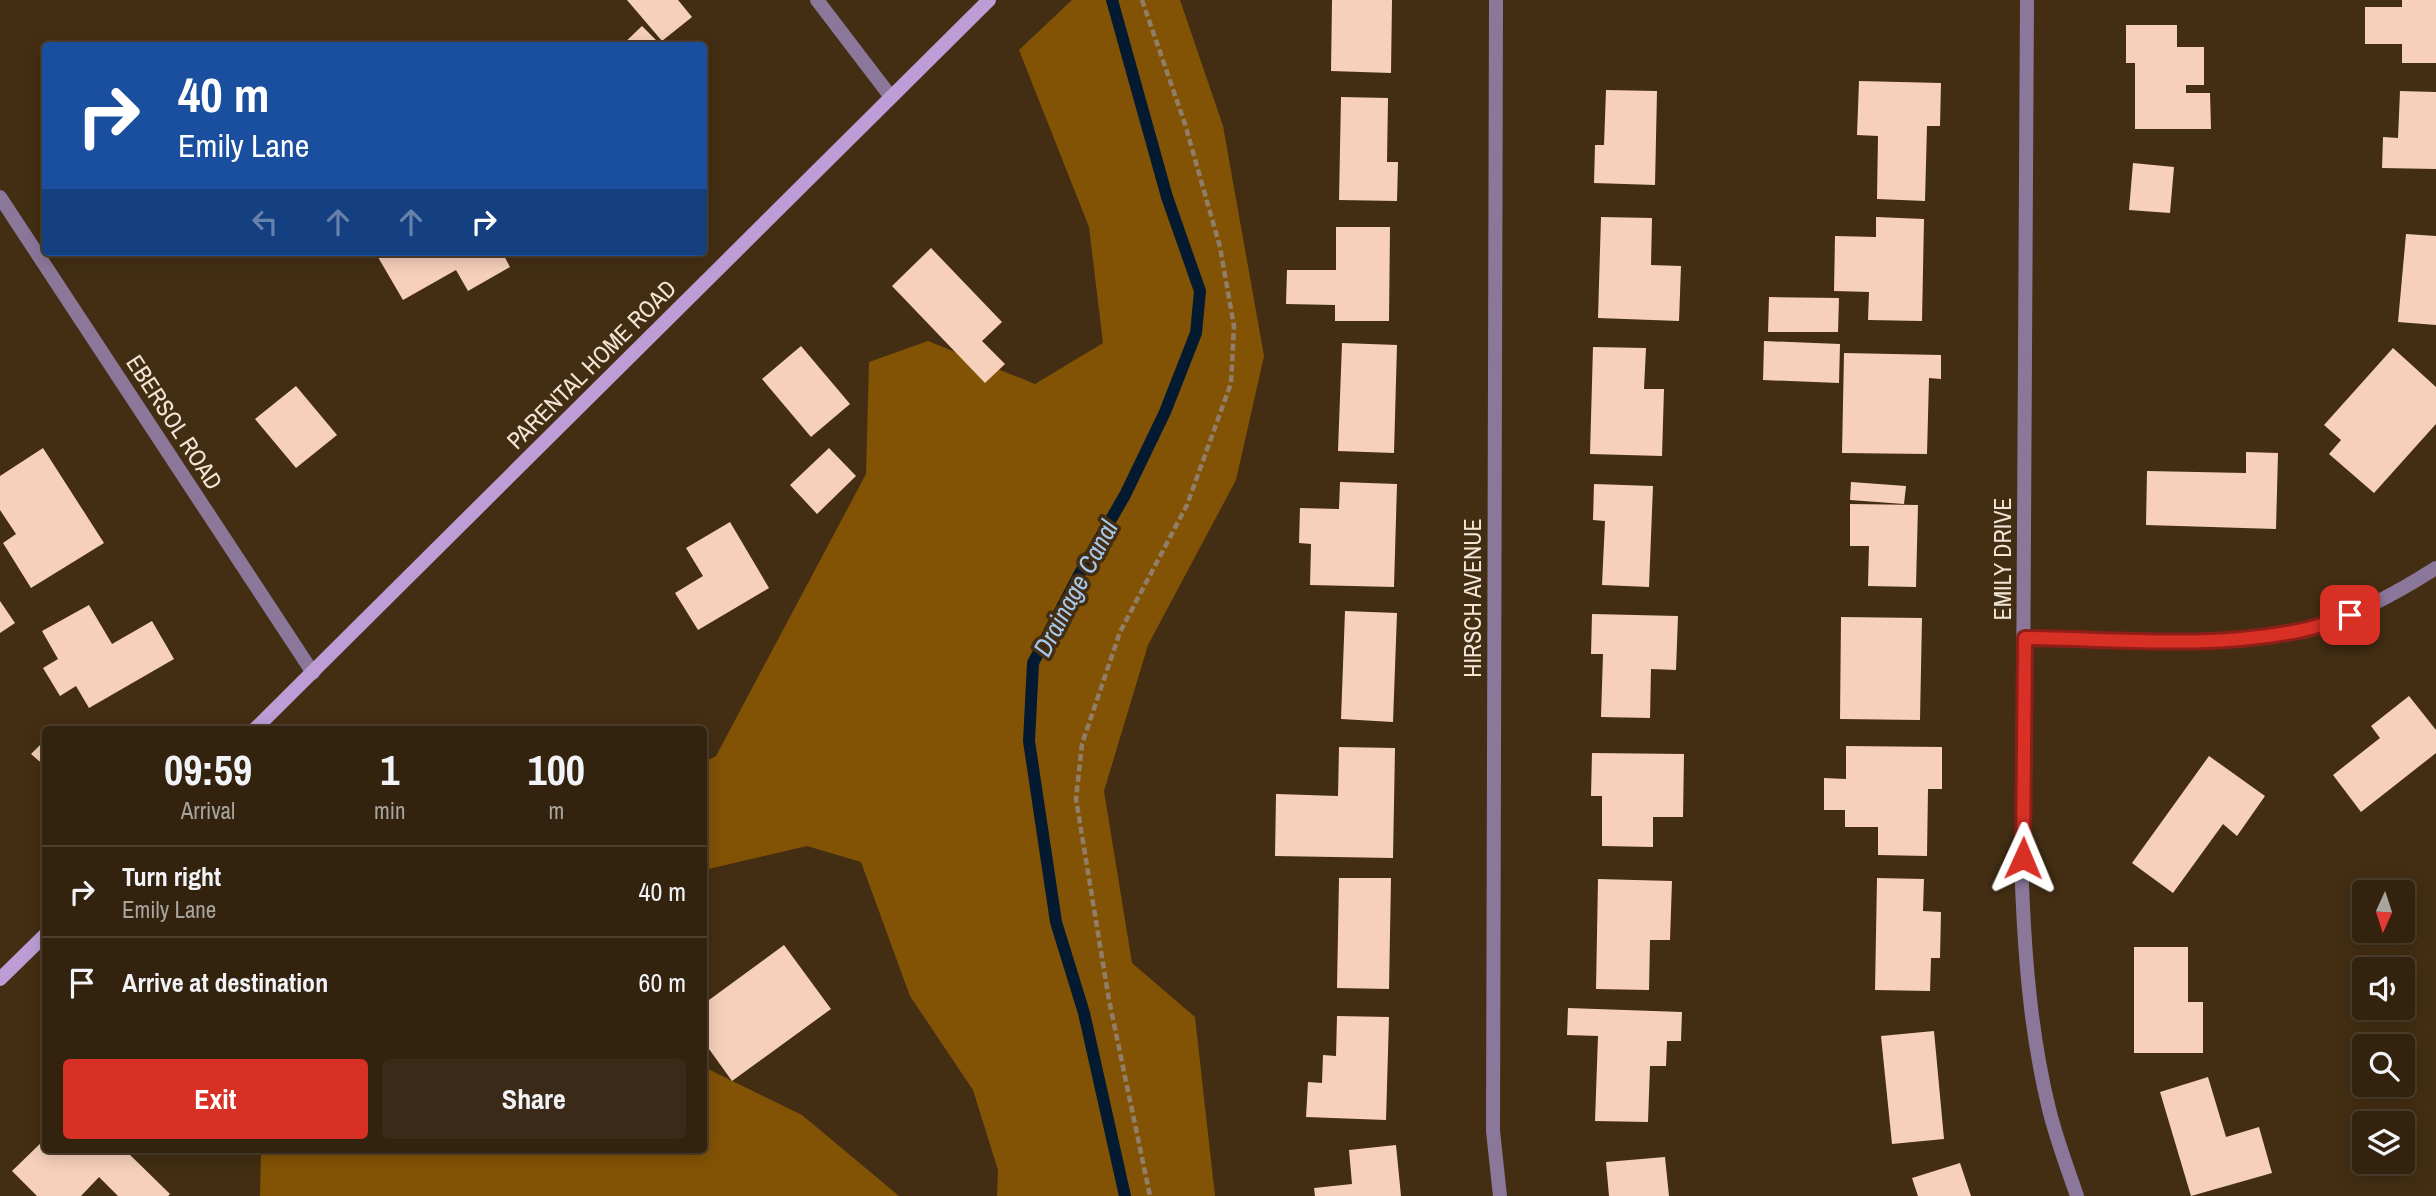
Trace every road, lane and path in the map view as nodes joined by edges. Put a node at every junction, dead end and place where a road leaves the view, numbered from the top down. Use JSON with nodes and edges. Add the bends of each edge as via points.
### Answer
{"nodes":[{"id":1,"x":817,"y":0,"type":"edge"},
{"id":2,"x":989,"y":0,"type":"edge"},
{"id":3,"x":1142,"y":0,"type":"edge"},
{"id":4,"x":1496,"y":0,"type":"edge"},
{"id":5,"x":2027,"y":0,"type":"edge"},
{"id":6,"x":891,"y":97,"type":"junction"},
{"id":7,"x":0,"y":197,"type":"edge"},
{"id":8,"x":2436,"y":568,"type":"edge"},
{"id":9,"x":2025,"y":638,"type":"junction"},
{"id":10,"x":313,"y":673,"type":"junction"},
{"id":11,"x":258,"y":726,"type":"edge"},
{"id":12,"x":42,"y":938,"type":"edge"},
{"id":13,"x":0,"y":979,"type":"edge"},
{"id":14,"x":1150,"y":1196,"type":"edge"},
{"id":15,"x":1500,"y":1196,"type":"edge"},
{"id":16,"x":2077,"y":1196,"type":"edge"}],
"edges":[{"from":1,"to":6,"type":"street"},
{"from":2,"to":6,"type":"street","name":"PARENTAL HOME ROAD"},
{"from":3,"to":14,"type":"path","via":[[1185,124],[1220,247],[1234,327],[1231,383],[1187,505],[1120,632],[1082,744],[1076,799],[1109,1000]]},
{"from":4,"to":15,"type":"street","name":"HIRSCH AVENUE","via":[[1493,1131]]},
{"from":5,"to":9,"type":"street","name":"EMILY DRIVE"},
{"from":6,"to":10,"type":"street","name":"PARENTAL HOME ROAD"},
{"from":7,"to":10,"type":"street","name":"EBERSOL ROAD"},
{"from":8,"to":9,"type":"street","via":[[2350,615],[2300,631],[2190,641]]},
{"from":9,"to":16,"type":"street","name":"EMILY DRIVE","via":[[2025,950],[2049,1109]]},
{"from":10,"to":11,"type":"street","name":"PARENTAL HOME ROAD"},
{"from":12,"to":13,"type":"street"}]}
